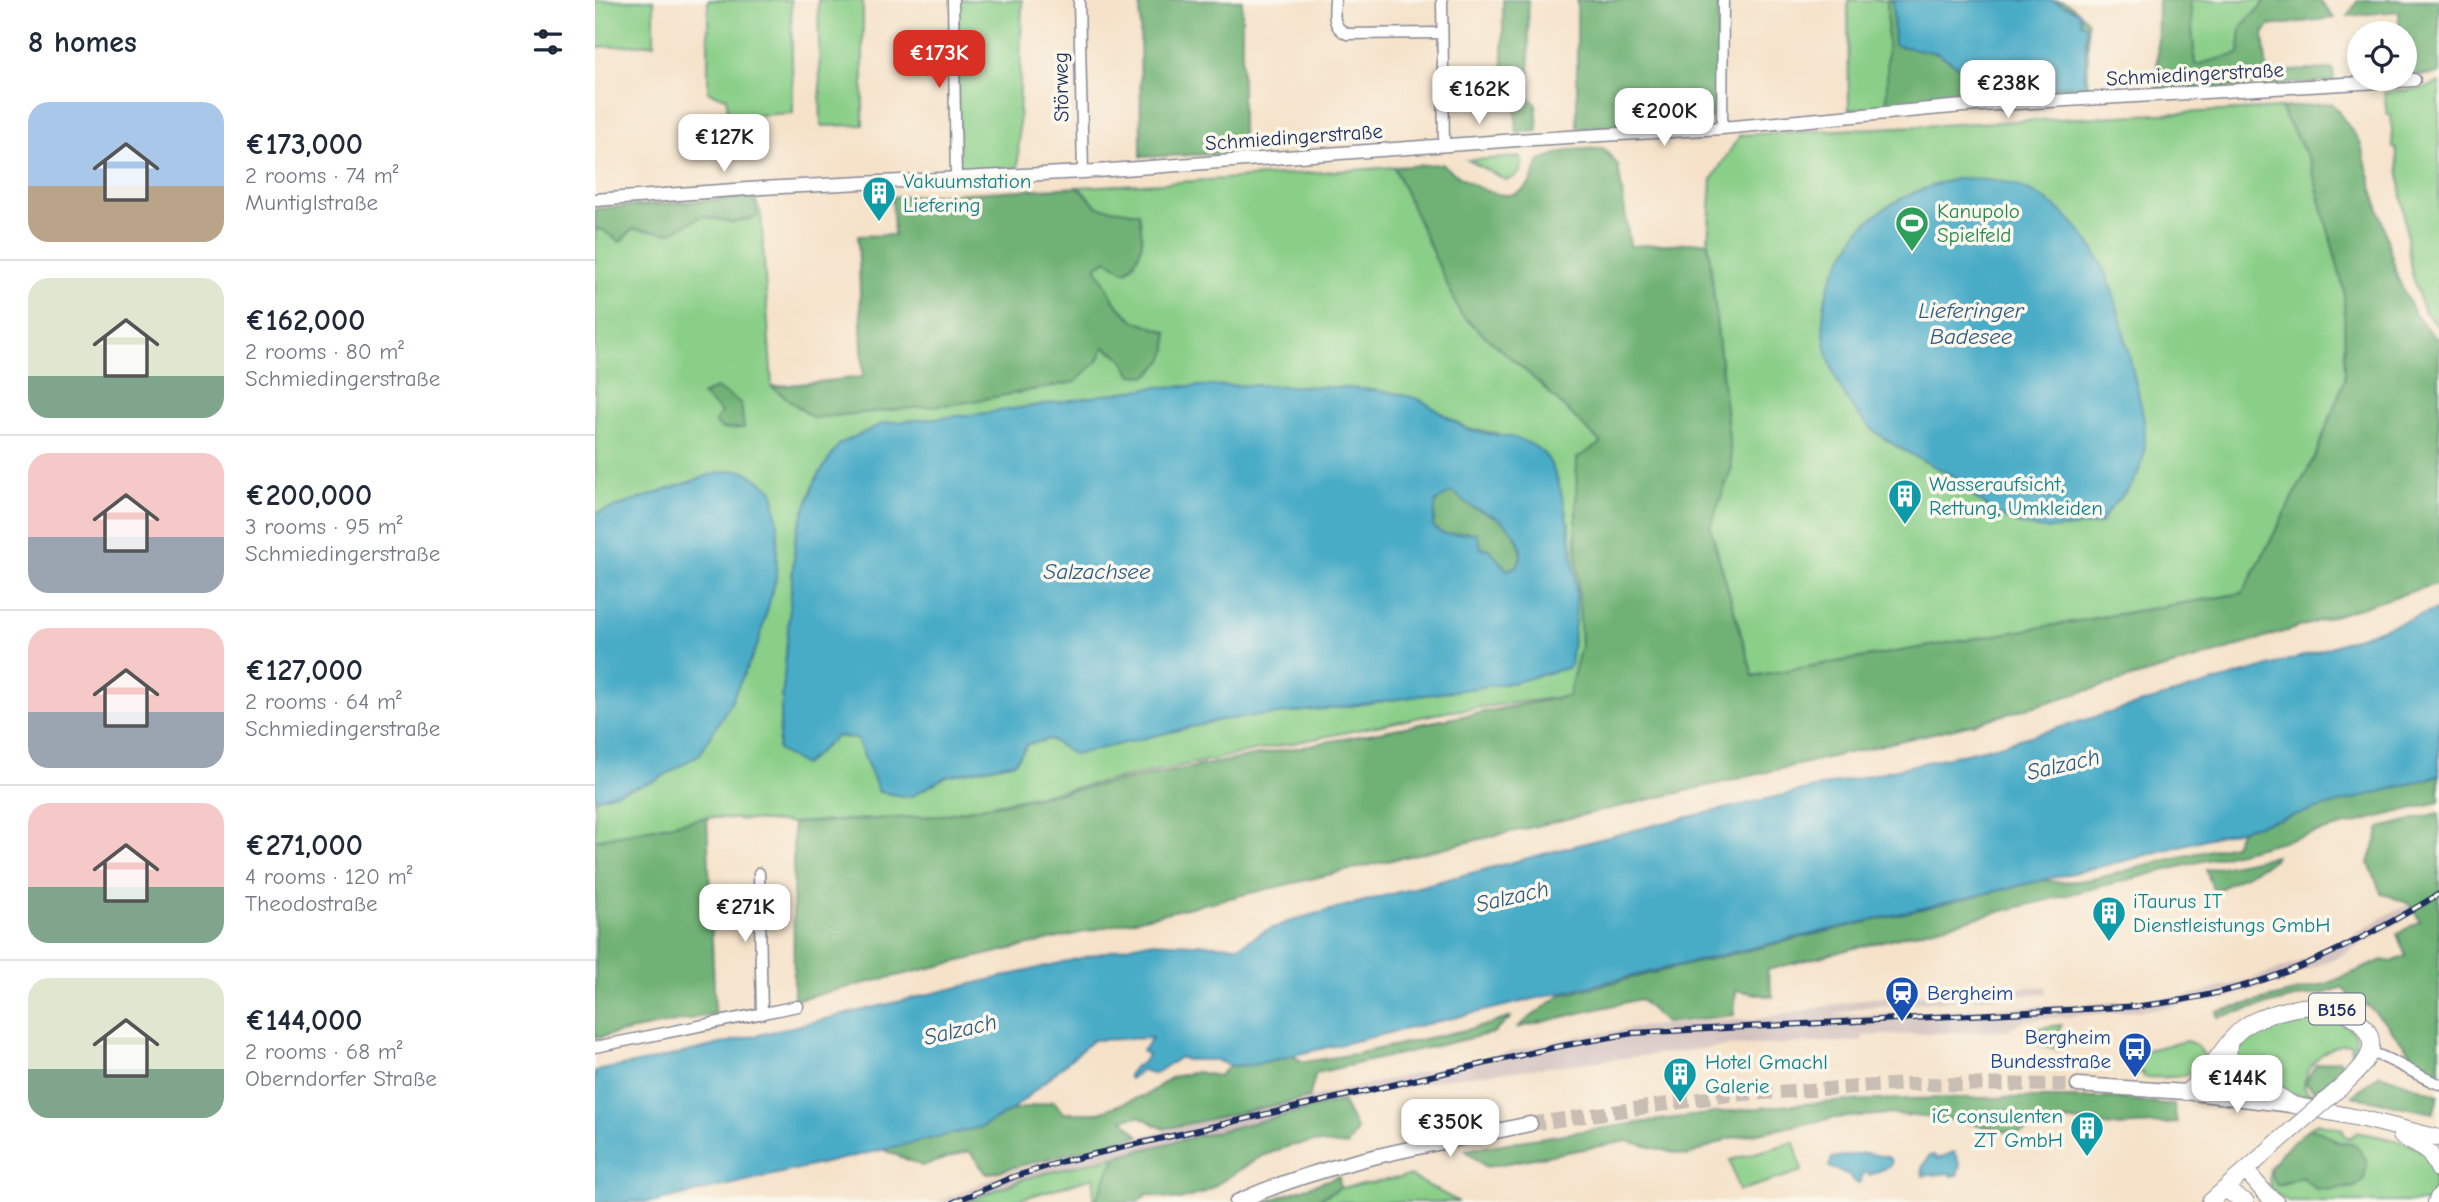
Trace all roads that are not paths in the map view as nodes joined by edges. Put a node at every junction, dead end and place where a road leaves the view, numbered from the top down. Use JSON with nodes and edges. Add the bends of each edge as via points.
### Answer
{"nodes":[{"id":1,"x":953,"y":0,"type":"edge"},
{"id":2,"x":1079,"y":0,"type":"edge"},
{"id":3,"x":1335,"y":0,"type":"edge"},
{"id":4,"x":1442,"y":0,"type":"edge"},
{"id":5,"x":1723,"y":0,"type":"edge"},
{"id":6,"x":1441,"y":33,"type":"junction"},
{"id":7,"x":2347,"y":84,"type":"edge"},
{"id":8,"x":1722,"y":128,"type":"junction"},
{"id":9,"x":1444,"y":145,"type":"junction"},
{"id":10,"x":1083,"y":172,"type":"junction"},
{"id":11,"x":956,"y":179,"type":"junction"},
{"id":12,"x":595,"y":200,"type":"edge"},
{"id":13,"x":759,"y":873,"type":"dead end"},
{"id":14,"x":798,"y":1006,"type":"dead end"},
{"id":15,"x":762,"y":1014,"type":"junction"},
{"id":16,"x":2229,"y":1043,"type":"junction"},
{"id":17,"x":595,"y":1047,"type":"edge"},
{"id":18,"x":2370,"y":1052,"type":"junction"},
{"id":19,"x":2439,"y":1084,"type":"edge"},
{"id":20,"x":2078,"y":1086,"type":"tunnel mouth"},
{"id":21,"x":2186,"y":1092,"type":"junction"},
{"id":22,"x":2293,"y":1105,"type":"junction"},
{"id":23,"x":2364,"y":1119,"type":"junction"},
{"id":24,"x":1530,"y":1124,"type":"tunnel mouth"},
{"id":25,"x":2439,"y":1139,"type":"edge"},
{"id":26,"x":2439,"y":1170,"type":"edge"},
{"id":27,"x":2246,"y":1171,"type":"junction"},
{"id":28,"x":2225,"y":1190,"type":"junction"},
{"id":29,"x":2439,"y":1196,"type":"edge"},
{"id":30,"x":1237,"y":1202,"type":"edge"},
{"id":31,"x":2210,"y":1202,"type":"edge"},
{"id":32,"x":2246,"y":1202,"type":"edge"},
{"id":33,"x":2276,"y":1202,"type":"edge"},
{"id":34,"x":2436,"y":1202,"type":"edge"}],
"edges":[{"from":1,"to":11,"type":"street"},
{"from":2,"to":10,"type":"street","name":"Störweg"},
{"from":3,"to":6,"type":"street","via":[[1335,25],[1346,34]]},
{"from":4,"to":6,"type":"street"},
{"from":5,"to":8,"type":"street"},
{"from":6,"to":9,"type":"street"},
{"from":7,"to":8,"type":"street","name":"Schmiedingerstraße","via":[[1963,106]]},
{"from":8,"to":9,"type":"street","name":"Schmiedingerstraße"},
{"from":9,"to":10,"type":"street","name":"Schmiedingerstraße"},
{"from":10,"to":11,"type":"street","name":"Schmiedingerstraße"},
{"from":11,"to":12,"type":"street","name":"Schmiedingerstraße"},
{"from":13,"to":15,"type":"street"},
{"from":14,"to":15,"type":"street"},
{"from":15,"to":17,"type":"street"},
{"from":16,"to":18,"type":"main road","number":"B156","via":[[2248,1024],[2268,1016],[2326,1007],[2358,1019],[2370,1036]]},
{"from":16,"to":21,"type":"main road","via":[[2205,1077]]},
{"from":16,"to":22,"type":"main road","via":[[2228,1062],[2236,1080]]},
{"from":18,"to":19,"type":"street"},
{"from":18,"to":27,"type":"main road","number":"B156","bridge":true,"via":[[2359,1070]]},
{"from":20,"to":21,"type":"main road"},
{"from":21,"to":22,"type":"main road"},
{"from":22,"to":23,"type":"main road"},
{"from":23,"to":25,"type":"main road"},
{"from":23,"to":26,"type":"main road","via":[[2421,1145]]},
{"from":24,"to":30,"type":"main road","via":[[1363,1160]]},
{"from":27,"to":28,"type":"main road","number":"B156"},
{"from":27,"to":33,"type":"main road"},
{"from":28,"to":31,"type":"main road","number":"B156"},
{"from":28,"to":32,"type":"main road"},
{"from":29,"to":34,"type":"main road"}]}
